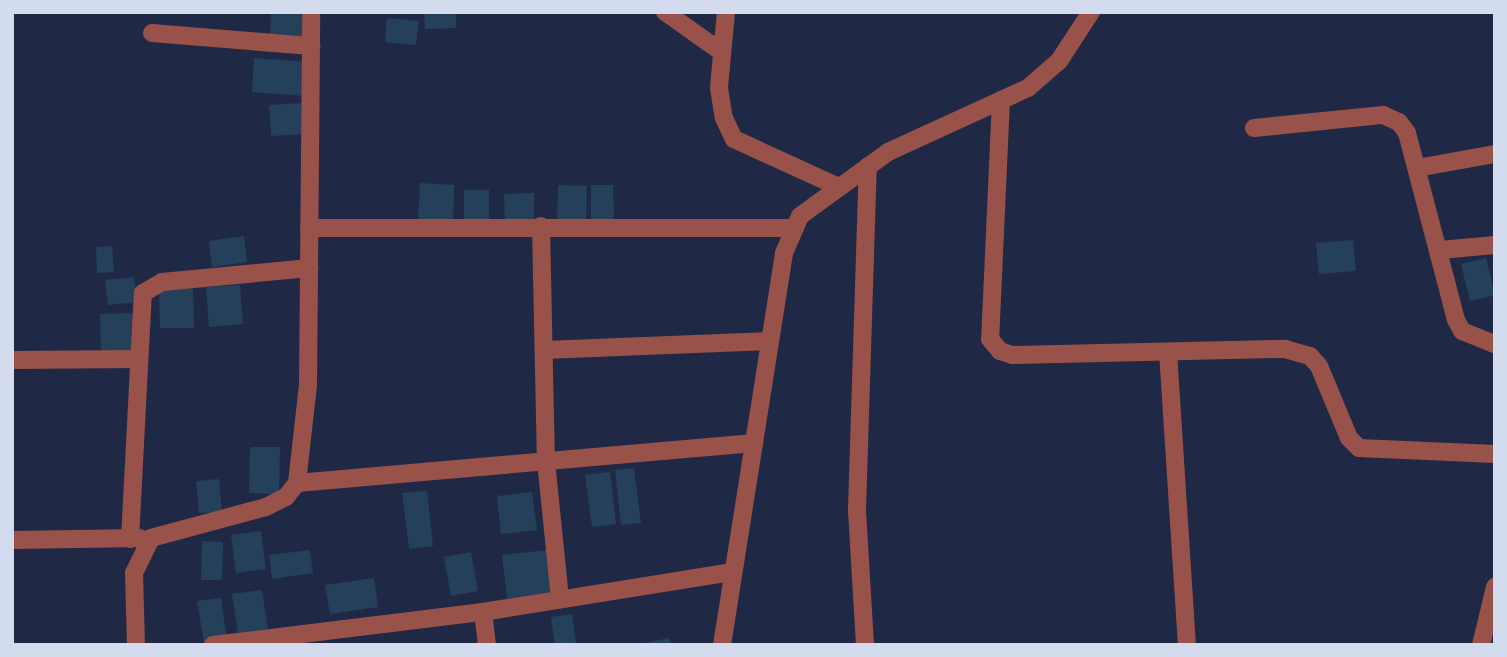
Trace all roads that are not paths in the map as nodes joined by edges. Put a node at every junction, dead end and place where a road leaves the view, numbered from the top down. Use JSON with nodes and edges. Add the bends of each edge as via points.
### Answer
{"nodes":[{"id":1,"x":311,"y":12,"type":"edge"},
{"id":2,"x":665,"y":12,"type":"edge"},
{"id":3,"x":726,"y":12,"type":"edge"},
{"id":4,"x":1091,"y":12,"type":"edge"},
{"id":5,"x":152,"y":33,"type":"dead end"},
{"id":6,"x":311,"y":47,"type":"junction"},
{"id":7,"x":720,"y":51,"type":"junction"},
{"id":8,"x":1001,"y":100,"type":"junction"},
{"id":9,"x":1254,"y":128,"type":"dead end"},
{"id":10,"x":1495,"y":154,"type":"edge"},
{"id":11,"x":868,"y":166,"type":"junction"},
{"id":12,"x":1417,"y":168,"type":"junction"},
{"id":13,"x":839,"y":187,"type":"junction"},
{"id":14,"x":541,"y":226,"type":"junction"},
{"id":15,"x":309,"y":228,"type":"junction"},
{"id":16,"x":795,"y":228,"type":"junction"},
{"id":17,"x":1495,"y":245,"type":"edge"},
{"id":18,"x":1440,"y":250,"type":"junction"},
{"id":19,"x":309,"y":268,"type":"junction"},
{"id":20,"x":770,"y":341,"type":"junction"},
{"id":21,"x":1495,"y":344,"type":"edge"},
{"id":22,"x":544,"y":350,"type":"junction"},
{"id":23,"x":1168,"y":352,"type":"junction"},
{"id":24,"x":139,"y":359,"type":"junction"},
{"id":25,"x":12,"y":360,"type":"edge"},
{"id":26,"x":754,"y":443,"type":"junction"},
{"id":27,"x":1495,"y":454,"type":"edge"},
{"id":28,"x":546,"y":461,"type":"junction"},
{"id":29,"x":296,"y":483,"type":"junction"},
{"id":30,"x":151,"y":538,"type":"junction"},
{"id":31,"x":130,"y":539,"type":"junction"},
{"id":32,"x":12,"y":540,"type":"edge"},
{"id":33,"x":733,"y":572,"type":"junction"},
{"id":34,"x":1495,"y":587,"type":"edge"},
{"id":35,"x":560,"y":599,"type":"junction"},
{"id":36,"x":482,"y":612,"type":"junction"},
{"id":37,"x":352,"y":637,"type":"edge"},
{"id":38,"x":136,"y":645,"type":"edge"},
{"id":39,"x":212,"y":645,"type":"edge"},
{"id":40,"x":487,"y":645,"type":"edge"},
{"id":41,"x":722,"y":645,"type":"edge"},
{"id":42,"x":865,"y":645,"type":"edge"},
{"id":43,"x":1186,"y":645,"type":"edge"},
{"id":44,"x":1481,"y":645,"type":"edge"}],
"edges":[{"from":1,"to":6,"type":"street"},
{"from":2,"to":7,"type":"street"},
{"from":3,"to":7,"type":"street","via":[[727,32]]},
{"from":4,"to":8,"type":"street","via":[[1059,61],[1028,88]]},
{"from":5,"to":6,"type":"street"},
{"from":6,"to":15,"type":"street"},
{"from":7,"to":13,"type":"street","via":[[720,98],[734,139]]},
{"from":8,"to":11,"type":"street","via":[[888,152]]},
{"from":8,"to":23,"type":"street","via":[[989,339],[1000,351],[1012,355]]},
{"from":9,"to":12,"type":"street","via":[[1383,115],[1399,122],[1407,133]]},
{"from":10,"to":12,"type":"street"},
{"from":11,"to":13,"type":"street"},
{"from":11,"to":42,"type":"street","via":[[857,510]]},
{"from":12,"to":18,"type":"street"},
{"from":13,"to":16,"type":"street","via":[[800,216]]},
{"from":14,"to":15,"type":"street"},
{"from":14,"to":16,"type":"street"},
{"from":14,"to":22,"type":"street"},
{"from":15,"to":19,"type":"street"},
{"from":16,"to":20,"type":"street","via":[[784,253]]},
{"from":17,"to":18,"type":"street"},
{"from":18,"to":21,"type":"street","via":[[1462,331]]},
{"from":19,"to":24,"type":"street","via":[[147,287]]},
{"from":19,"to":29,"type":"street","via":[[308,385]]},
{"from":20,"to":22,"type":"street"},
{"from":20,"to":26,"type":"street"},
{"from":22,"to":28,"type":"street"},
{"from":23,"to":27,"type":"street","via":[[1286,349],[1310,356],[1328,380],[1349,438],[1359,448]]},
{"from":23,"to":43,"type":"street"},
{"from":24,"to":25,"type":"street"},
{"from":24,"to":31,"type":"street"},
{"from":26,"to":28,"type":"street"},
{"from":26,"to":33,"type":"street"},
{"from":28,"to":29,"type":"street"},
{"from":28,"to":35,"type":"street"},
{"from":29,"to":30,"type":"street","via":[[286,497],[266,508]]},
{"from":30,"to":31,"type":"street"},
{"from":30,"to":38,"type":"street","via":[[134,573]]},
{"from":31,"to":32,"type":"street"},
{"from":33,"to":35,"type":"street"},
{"from":33,"to":41,"type":"street"},
{"from":34,"to":44,"type":"street"},
{"from":35,"to":36,"type":"street"},
{"from":36,"to":37,"type":"street"},
{"from":36,"to":40,"type":"street"},
{"from":37,"to":39,"type":"street"}]}
